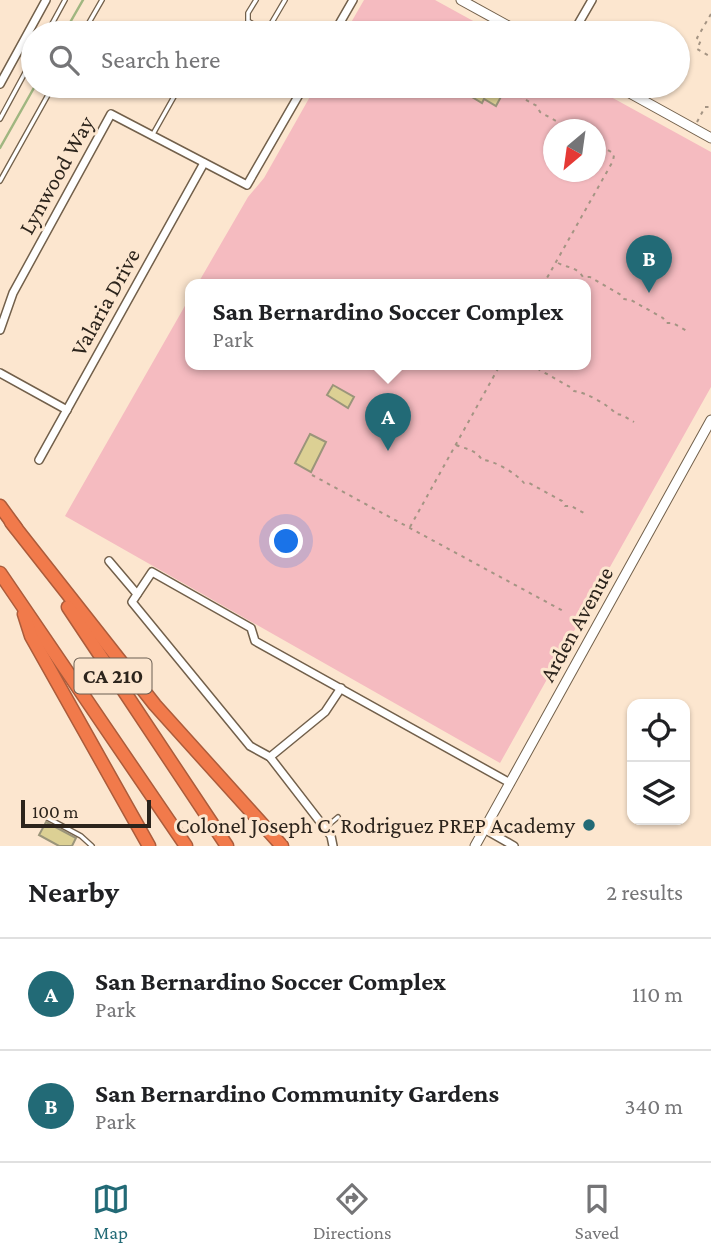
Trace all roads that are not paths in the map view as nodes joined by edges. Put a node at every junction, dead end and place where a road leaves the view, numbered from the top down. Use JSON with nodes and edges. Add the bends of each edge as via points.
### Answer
{"nodes":[{"id":1,"x":47,"y":0,"type":"edge"},
{"id":2,"x":65,"y":0,"type":"edge"},
{"id":3,"x":102,"y":0,"type":"edge"},
{"id":4,"x":256,"y":0,"type":"edge"},
{"id":5,"x":285,"y":0,"type":"edge"},
{"id":6,"x":353,"y":0,"type":"edge"},
{"id":7,"x":461,"y":0,"type":"edge"},
{"id":8,"x":592,"y":0,"type":"edge"},
{"id":9,"x":35,"y":21,"type":"edge"},
{"id":10,"x":54,"y":21,"type":"edge"},
{"id":11,"x":90,"y":21,"type":"edge"},
{"id":12,"x":248,"y":21,"type":"edge"},
{"id":13,"x":273,"y":21,"type":"edge"},
{"id":14,"x":341,"y":21,"type":"edge"},
{"id":15,"x":500,"y":21,"type":"edge"},
{"id":16,"x":580,"y":21,"type":"edge"},
{"id":17,"x":21,"y":46,"type":"edge"},
{"id":18,"x":21,"y":80,"type":"edge"},
{"id":19,"x":0,"y":84,"type":"edge"},
{"id":20,"x":46,"y":98,"type":"edge"},
{"id":21,"x":173,"y":98,"type":"edge"},
{"id":22,"x":297,"y":98,"type":"edge"},
{"id":23,"x":639,"y":98,"type":"edge"},
{"id":24,"x":0,"y":119,"type":"edge"},
{"id":25,"x":152,"y":135,"type":"junction"},
{"id":26,"x":711,"y":138,"type":"edge"},
{"id":27,"x":204,"y":163,"type":"junction"},
{"id":28,"x":0,"y":181,"type":"edge"},
{"id":29,"x":0,"y":330,"type":"edge"},
{"id":30,"x":0,"y":373,"type":"edge"},
{"id":31,"x":67,"y":410,"type":"junction"},
{"id":32,"x":711,"y":420,"type":"edge"},
{"id":33,"x":39,"y":460,"type":"dead end"},
{"id":34,"x":0,"y":506,"type":"edge"},
{"id":35,"x":11,"y":522,"type":"junction"},
{"id":36,"x":109,"y":561,"type":"dead end"},
{"id":37,"x":0,"y":573,"type":"edge"},
{"id":38,"x":137,"y":594,"type":"junction"},
{"id":39,"x":18,"y":598,"type":"junction"},
{"id":40,"x":341,"y":688,"type":"junction"},
{"id":41,"x":270,"y":757,"type":"junction"},
{"id":42,"x":510,"y":783,"type":"junction"},
{"id":43,"x":42,"y":815,"type":"dead end"},
{"id":44,"x":338,"y":817,"type":"dead end"},
{"id":45,"x":325,"y":828,"type":"junction"},
{"id":46,"x":484,"y":830,"type":"junction"},
{"id":47,"x":92,"y":846,"type":"edge"},
{"id":48,"x":149,"y":846,"type":"edge"},
{"id":49,"x":186,"y":846,"type":"edge"},
{"id":50,"x":227,"y":846,"type":"edge"},
{"id":51,"x":282,"y":846,"type":"edge"},
{"id":52,"x":334,"y":846,"type":"edge"},
{"id":53,"x":475,"y":846,"type":"edge"},
{"id":54,"x":514,"y":846,"type":"edge"}],
"edges":[{"from":1,"to":9,"type":"street"},
{"from":2,"to":10,"type":"lane"},
{"from":3,"to":11,"type":"lane"},
{"from":4,"to":12,"type":"lane"},
{"from":5,"to":13,"type":"lane"},
{"from":6,"to":14,"type":"street"},
{"from":7,"to":15,"type":"street"},
{"from":8,"to":16,"type":"street"},
{"from":17,"to":19,"type":"street"},
{"from":18,"to":24,"type":"lane"},
{"from":20,"to":28,"type":"lane"},
{"from":21,"to":25,"type":"lane"},
{"from":22,"to":27,"type":"street","via":[[247,185]]},
{"from":23,"to":26,"type":"street"},
{"from":25,"to":27,"type":"street"},
{"from":25,"to":29,"type":"street","name":"Lynwood Way","via":[[111,114],[13,293]]},
{"from":27,"to":31,"type":"street","name":"Valaria Drive"},
{"from":30,"to":31,"type":"street"},
{"from":31,"to":33,"type":"street","name":"Valaria Drive"},
{"from":32,"to":42,"type":"street","name":"Arden Avenue"},
{"from":34,"to":35,"type":"highway","number":"CA 210"},
{"from":35,"to":50,"type":"highway","number":"CA 210"},
{"from":35,"to":51,"type":"highway","via":[[155,705]]},
{"from":36,"to":38,"type":"street"},
{"from":37,"to":39,"type":"highway","number":"CA 210"},
{"from":38,"to":40,"type":"street","via":[[152,572],[251,628],[256,641]]},
{"from":38,"to":41,"type":"street","via":[[132,602],[250,746]]},
{"from":39,"to":48,"type":"highway","via":[[31,636]]},
{"from":39,"to":49,"type":"highway","number":"CA 210"},
{"from":40,"to":41,"type":"street","via":[[325,712]]},
{"from":40,"to":42,"type":"street"},
{"from":41,"to":45,"type":"street"},
{"from":42,"to":46,"type":"street","name":"Arden Avenue"},
{"from":43,"to":47,"type":"lane"},
{"from":44,"to":45,"type":"lane"},
{"from":45,"to":52,"type":"street"},
{"from":46,"to":53,"type":"street","name":"Arden Avenue"},
{"from":46,"to":54,"type":"street"}]}
